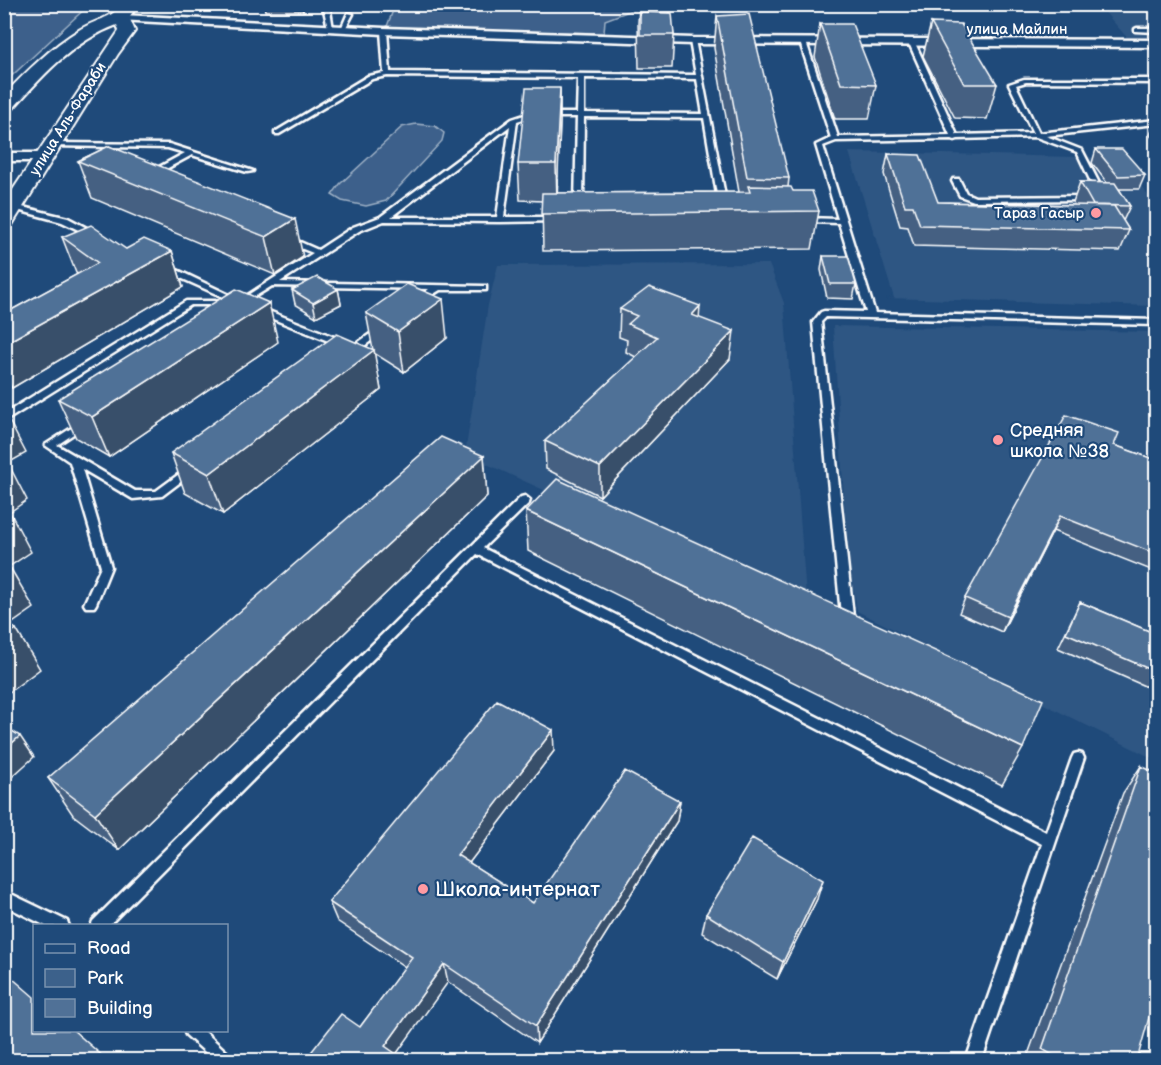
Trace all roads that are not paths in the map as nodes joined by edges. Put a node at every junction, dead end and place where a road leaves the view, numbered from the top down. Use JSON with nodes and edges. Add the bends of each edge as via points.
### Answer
{"nodes":[{"id":1,"x":323,"y":4,"type":"edge"},
{"id":2,"x":127,"y":11,"type":"edge"},
{"id":3,"x":350,"y":14,"type":"dead end"},
{"id":4,"x":337,"y":28,"type":"junction"},
{"id":5,"x":1137,"y":30,"type":"dead end"},
{"id":6,"x":1156,"y":30,"type":"edge"},
{"id":7,"x":384,"y":31,"type":"junction"},
{"id":8,"x":693,"y":41,"type":"junction"},
{"id":9,"x":803,"y":42,"type":"junction"},
{"id":10,"x":912,"y":43,"type":"junction"},
{"id":11,"x":1156,"y":44,"type":"edge"},
{"id":12,"x":63,"y":50,"type":"junction"},
{"id":13,"x":111,"y":51,"type":"junction"},
{"id":14,"x":387,"y":74,"type":"junction"},
{"id":15,"x":581,"y":76,"type":"junction"},
{"id":16,"x":699,"y":77,"type":"junction"},
{"id":17,"x":1156,"y":81,"type":"edge"},
{"id":18,"x":4,"y":106,"type":"edge"},
{"id":19,"x":582,"y":115,"type":"junction"},
{"id":20,"x":706,"y":116,"type":"junction"},
{"id":21,"x":514,"y":120,"type":"junction"},
{"id":22,"x":1156,"y":122,"type":"edge"},
{"id":23,"x":277,"y":133,"type":"dead end"},
{"id":24,"x":1037,"y":135,"type":"junction"},
{"id":25,"x":955,"y":138,"type":"junction"},
{"id":26,"x":836,"y":140,"type":"junction"},
{"id":27,"x":48,"y":151,"type":"junction"},
{"id":28,"x":191,"y":153,"type":"junction"},
{"id":29,"x":4,"y":157,"type":"edge"},
{"id":30,"x":249,"y":171,"type":"dead end"},
{"id":31,"x":956,"y":181,"type":"dead end"},
{"id":32,"x":150,"y":185,"type":"edge"},
{"id":33,"x":9,"y":213,"type":"edge"},
{"id":34,"x":724,"y":218,"type":"edge"},
{"id":35,"x":383,"y":219,"type":"junction"},
{"id":36,"x":567,"y":219,"type":"edge"},
{"id":37,"x":579,"y":219,"type":"edge"},
{"id":38,"x":500,"y":220,"type":"junction"},
{"id":39,"x":795,"y":220,"type":"edge"},
{"id":40,"x":842,"y":221,"type":"junction"},
{"id":41,"x":276,"y":236,"type":"edge"},
{"id":42,"x":106,"y":240,"type":"edge"},
{"id":43,"x":319,"y":253,"type":"junction"},
{"id":44,"x":158,"y":264,"type":"edge"},
{"id":45,"x":270,"y":284,"type":"junction"},
{"id":46,"x":438,"y":287,"type":"junction"},
{"id":47,"x":483,"y":288,"type":"dead end"},
{"id":48,"x":241,"y":308,"type":"junction"},
{"id":49,"x":411,"y":308,"type":"edge"},
{"id":50,"x":871,"y":314,"type":"junction"},
{"id":51,"x":392,"y":321,"type":"edge"},
{"id":52,"x":1156,"y":322,"type":"edge"},
{"id":53,"x":355,"y":348,"type":"junction"},
{"id":54,"x":337,"y":362,"type":"edge"},
{"id":55,"x":4,"y":419,"type":"edge"},
{"id":56,"x":88,"y":420,"type":"edge"},
{"id":57,"x":75,"y":461,"type":"junction"},
{"id":58,"x":196,"y":467,"type":"edge"},
{"id":59,"x":525,"y":500,"type":"dead end"},
{"id":60,"x":476,"y":549,"type":"junction"},
{"id":61,"x":90,"y":604,"type":"dead end"},
{"id":62,"x":849,"y":638,"type":"edge"},
{"id":63,"x":1078,"y":758,"type":"dead end"},
{"id":64,"x":1050,"y":841,"type":"junction"},
{"id":65,"x":4,"y":902,"type":"edge"},
{"id":66,"x":58,"y":924,"type":"edge"},
{"id":67,"x":100,"y":924,"type":"edge"},
{"id":68,"x":193,"y":1032,"type":"edge"},
{"id":69,"x":225,"y":1060,"type":"edge"},
{"id":70,"x":974,"y":1060,"type":"edge"}],
"edges":[{"from":1,"to":4,"type":"lane"},
{"from":2,"to":4,"type":"street","name":"улица Майлин"},
{"from":2,"to":12,"type":"main road","name":"улица Аль-Фараби","via":[[87,31]]},
{"from":2,"to":13,"type":"main road","name":"улица Аль-Фараби","via":[[127,31]]},
{"from":3,"to":4,"type":"lane"},
{"from":4,"to":7,"type":"street","name":"улица Майлин"},
{"from":5,"to":6,"type":"lane"},
{"from":7,"to":8,"type":"street","name":"улица Майлин"},
{"from":7,"to":14,"type":"lane"},
{"from":8,"to":9,"type":"street","name":"улица Майлин"},
{"from":8,"to":16,"type":"lane"},
{"from":9,"to":10,"type":"street","name":"улица Майлин"},
{"from":9,"to":26,"type":"lane"},
{"from":10,"to":11,"type":"street","name":"улица Майлин"},
{"from":10,"to":25,"type":"lane"},
{"from":12,"to":13,"type":"main road"},
{"from":12,"to":18,"type":"main road","name":"улица Аль-Фараби"},
{"from":13,"to":27,"type":"main road","name":"улица Аль-Фараби"},
{"from":14,"to":15,"type":"lane"},
{"from":14,"to":23,"type":"lane","via":[[370,77]]},
{"from":15,"to":16,"type":"lane"},
{"from":15,"to":19,"type":"lane"},
{"from":16,"to":20,"type":"lane"},
{"from":17,"to":24,"type":"lane","via":[[1026,80],[1012,84]]},
{"from":19,"to":20,"type":"lane"},
{"from":19,"to":21,"type":"lane","via":[[530,115]]},
{"from":19,"to":37,"type":"lane"},
{"from":20,"to":34,"type":"lane"},
{"from":21,"to":35,"type":"lane"},
{"from":21,"to":38,"type":"lane"},
{"from":22,"to":24,"type":"lane"},
{"from":24,"to":25,"type":"lane"},
{"from":24,"to":31,"type":"lane","via":[[1080,152],[1100,194],[1096,198],[974,199],[963,194]]},
{"from":25,"to":26,"type":"lane"},
{"from":26,"to":40,"type":"lane","via":[[819,144]]},
{"from":27,"to":28,"type":"lane","via":[[169,146]]},
{"from":27,"to":29,"type":"street"},
{"from":27,"to":33,"type":"main road","name":"улица Аль-Фараби"},
{"from":28,"to":30,"type":"lane"},
{"from":28,"to":32,"type":"lane","via":[[153,173]]},
{"from":33,"to":42,"type":"lane","via":[[65,220]]},
{"from":35,"to":38,"type":"lane"},
{"from":35,"to":43,"type":"lane","via":[[356,229]]},
{"from":36,"to":38,"type":"lane"},
{"from":39,"to":40,"type":"lane"},
{"from":40,"to":50,"type":"lane"},
{"from":41,"to":43,"type":"lane"},
{"from":43,"to":45,"type":"lane"},
{"from":44,"to":48,"type":"lane"},
{"from":45,"to":46,"type":"lane"},
{"from":45,"to":48,"type":"lane"},
{"from":46,"to":47,"type":"lane"},
{"from":46,"to":49,"type":"lane"},
{"from":48,"to":53,"type":"lane"},
{"from":48,"to":55,"type":"lane","via":[[189,303]]},
{"from":50,"to":52,"type":"lane"},
{"from":50,"to":62,"type":"lane","via":[[824,314],[817,322]]},
{"from":51,"to":53,"type":"lane"},
{"from":53,"to":54,"type":"lane"},
{"from":56,"to":57,"type":"lane","via":[[50,445]]},
{"from":57,"to":58,"type":"lane","via":[[133,495],[158,494]]},
{"from":57,"to":61,"type":"lane","via":[[106,567]]},
{"from":59,"to":60,"type":"lane"},
{"from":60,"to":64,"type":"lane"},
{"from":60,"to":67,"type":"lane"},
{"from":63,"to":64,"type":"lane"},
{"from":64,"to":70,"type":"lane"},
{"from":65,"to":66,"type":"lane","via":[[11,901]]},
{"from":68,"to":69,"type":"lane"}]}
